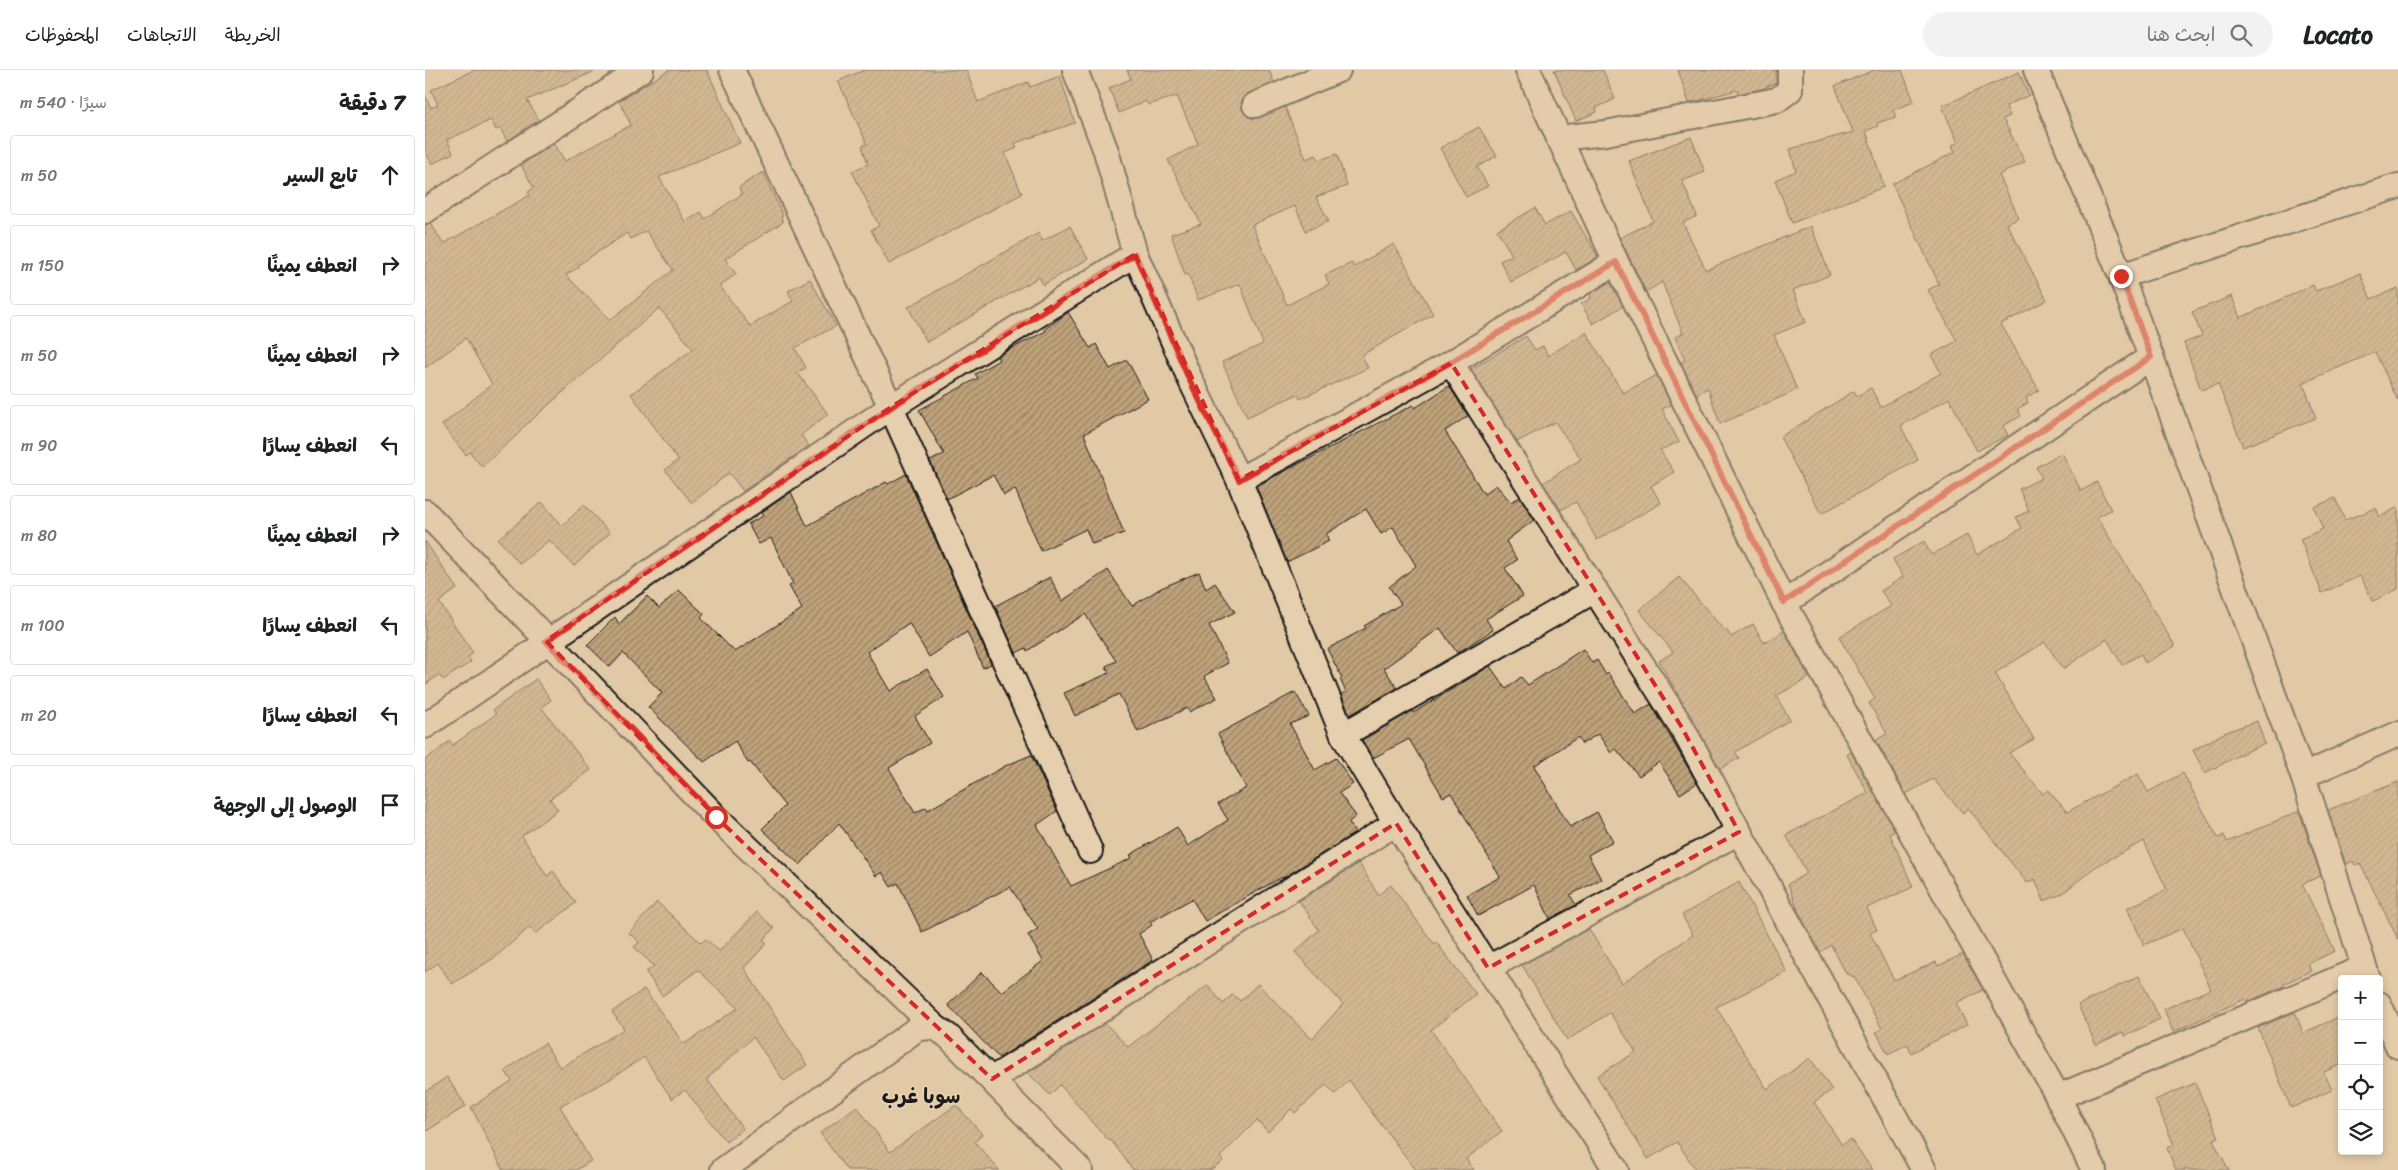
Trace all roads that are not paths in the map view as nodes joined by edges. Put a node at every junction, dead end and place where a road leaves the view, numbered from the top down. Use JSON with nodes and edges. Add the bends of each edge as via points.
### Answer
{"nodes":[{"id":1,"x":641,"y":70,"type":"edge"},
{"id":2,"x":731,"y":70,"type":"edge"},
{"id":3,"x":1075,"y":70,"type":"edge"},
{"id":4,"x":1338,"y":70,"type":"edge"},
{"id":5,"x":1528,"y":70,"type":"edge"},
{"id":6,"x":1790,"y":70,"type":"edge"},
{"id":7,"x":2036,"y":70,"type":"edge"},
{"id":8,"x":1255,"y":105,"type":"dead end"},
{"id":9,"x":1558,"y":138,"type":"junction"},
{"id":10,"x":2398,"y":186,"type":"edge"},
{"id":11,"x":425,"y":211,"type":"edge"},
{"id":12,"x":1135,"y":254,"type":"junction"},
{"id":13,"x":1616,"y":262,"type":"junction"},
{"id":14,"x":2121,"y":276,"type":"junction"},
{"id":15,"x":2151,"y":357,"type":"junction"},
{"id":16,"x":1451,"y":362,"type":"junction"},
{"id":17,"x":891,"y":407,"type":"junction"},
{"id":18,"x":1239,"y":480,"type":"junction"},
{"id":19,"x":425,"y":512,"type":"edge"},
{"id":20,"x":1595,"y":590,"type":"junction"},
{"id":21,"x":1784,"y":602,"type":"junction"},
{"id":22,"x":546,"y":641,"type":"junction"},
{"id":23,"x":425,"y":726,"type":"edge"},
{"id":24,"x":2398,"y":734,"type":"edge"},
{"id":25,"x":1343,"y":735,"type":"junction"},
{"id":26,"x":2303,"y":776,"type":"junction"},
{"id":27,"x":1396,"y":823,"type":"junction"},
{"id":28,"x":1739,"y":832,"type":"junction"},
{"id":29,"x":1090,"y":851,"type":"dead end"},
{"id":30,"x":1488,"y":968,"type":"junction"},
{"id":31,"x":2366,"y":973,"type":"edge"},
{"id":32,"x":2383,"y":1013,"type":"edge"},
{"id":33,"x":935,"y":1027,"type":"junction"},
{"id":34,"x":2398,"y":1046,"type":"edge"},
{"id":35,"x":992,"y":1079,"type":"junction"},
{"id":36,"x":2058,"y":1097,"type":"junction"},
{"id":37,"x":723,"y":1170,"type":"edge"},
{"id":38,"x":1080,"y":1170,"type":"edge"},
{"id":39,"x":1616,"y":1170,"type":"edge"},
{"id":40,"x":1924,"y":1170,"type":"edge"},
{"id":41,"x":2094,"y":1170,"type":"edge"}],
"edges":[{"from":1,"to":11,"type":"street"},
{"from":2,"to":17,"type":"street"},
{"from":3,"to":12,"type":"street","via":[[1106,151]]},
{"from":4,"to":8,"type":"street"},
{"from":5,"to":9,"type":"street"},
{"from":6,"to":9,"type":"street","via":[[1790,90],[1777,100],[1606,133]]},
{"from":7,"to":14,"type":"street"},
{"from":9,"to":13,"type":"street"},
{"from":10,"to":14,"type":"street"},
{"from":12,"to":17,"type":"street"},
{"from":12,"to":18,"type":"street","via":[[1189,379]]},
{"from":13,"to":16,"type":"street"},
{"from":13,"to":21,"type":"street"},
{"from":14,"to":15,"type":"street"},
{"from":15,"to":21,"type":"street"},
{"from":15,"to":26,"type":"street"},
{"from":16,"to":18,"type":"street"},
{"from":16,"to":20,"type":"street"},
{"from":17,"to":22,"type":"street"},
{"from":17,"to":29,"type":"street"},
{"from":18,"to":25,"type":"street"},
{"from":19,"to":22,"type":"street"},
{"from":20,"to":25,"type":"street"},
{"from":20,"to":28,"type":"street","via":[[1681,726]]},
{"from":21,"to":36,"type":"street"},
{"from":22,"to":23,"type":"street"},
{"from":22,"to":33,"type":"street","via":[[716,817]]},
{"from":24,"to":26,"type":"street"},
{"from":25,"to":27,"type":"street"},
{"from":26,"to":31,"type":"street"},
{"from":27,"to":30,"type":"street"},
{"from":27,"to":35,"type":"street"},
{"from":28,"to":30,"type":"street"},
{"from":28,"to":40,"type":"street"},
{"from":30,"to":39,"type":"street"},
{"from":31,"to":36,"type":"street"},
{"from":32,"to":34,"type":"street"},
{"from":33,"to":35,"type":"street"},
{"from":33,"to":37,"type":"street","via":[[918,1028]]},
{"from":35,"to":38,"type":"street"},
{"from":36,"to":41,"type":"street"}]}
